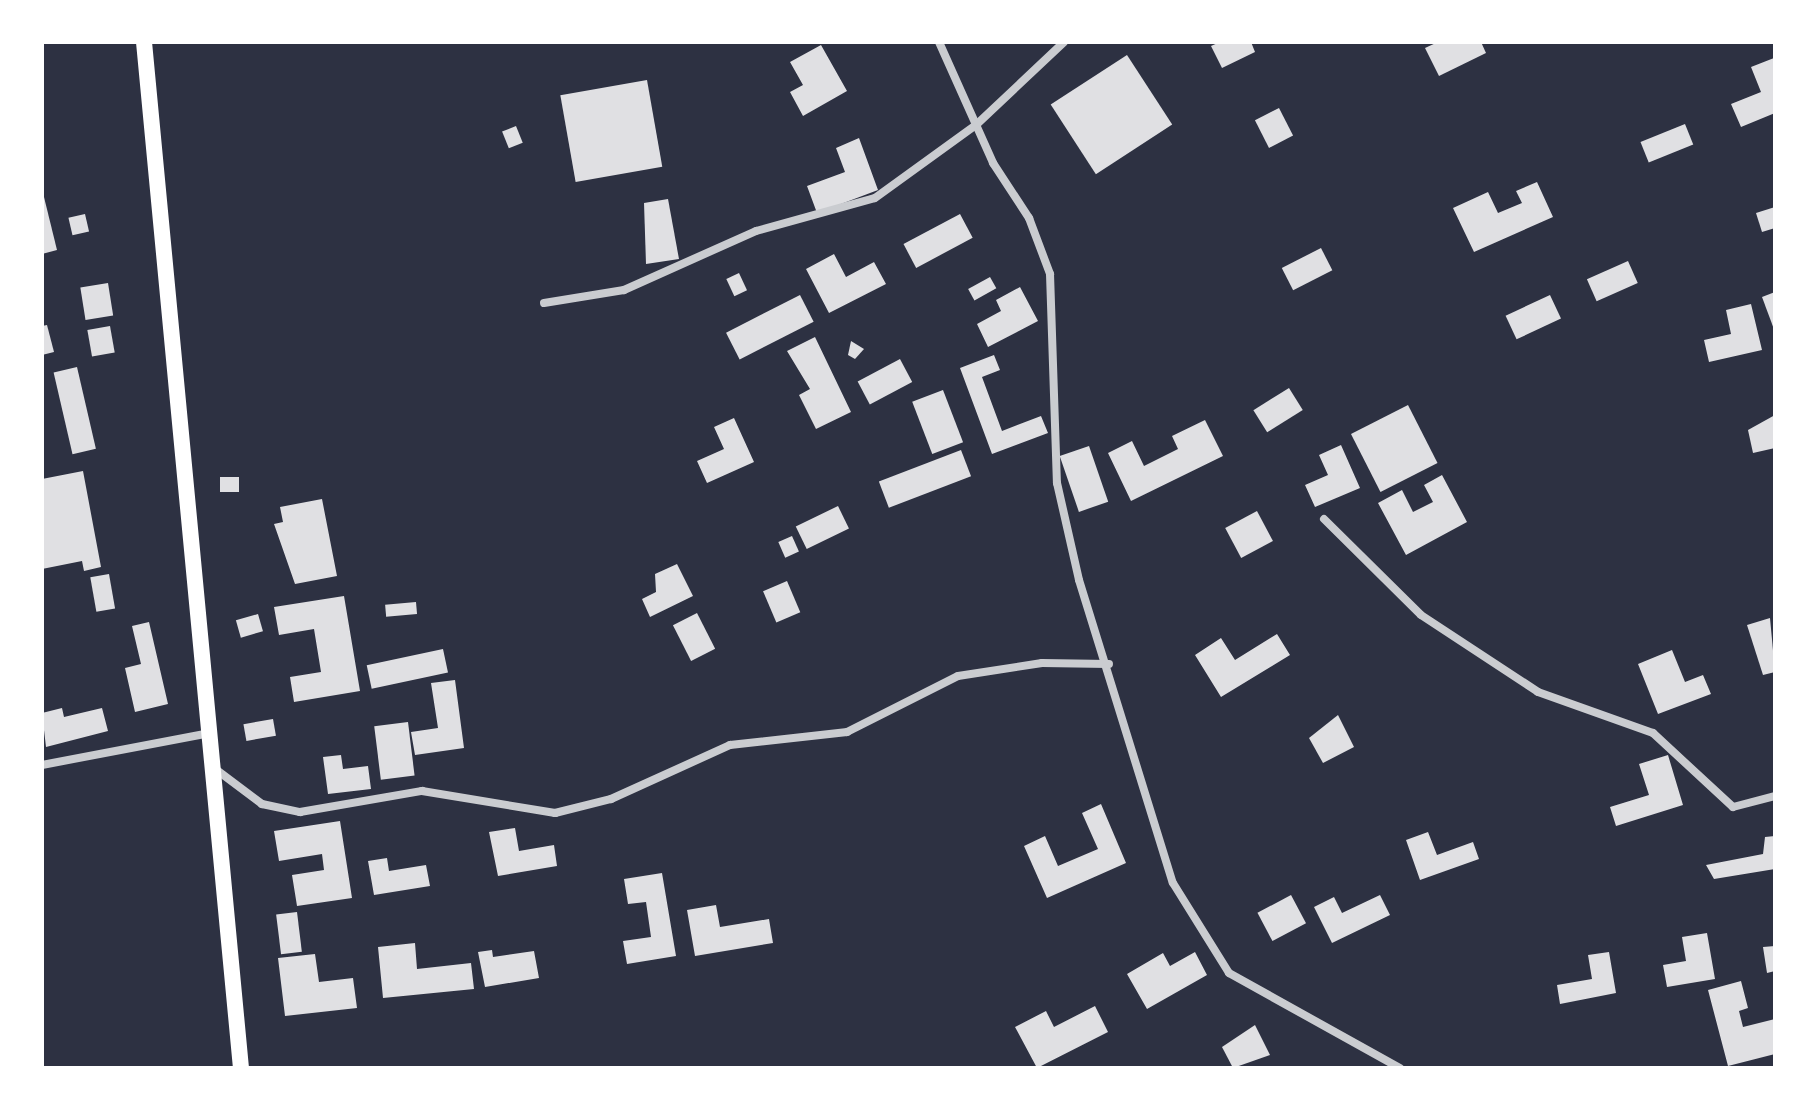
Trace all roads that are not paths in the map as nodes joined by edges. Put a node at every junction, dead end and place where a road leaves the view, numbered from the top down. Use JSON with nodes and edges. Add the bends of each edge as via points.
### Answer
{"nodes":[{"id":1,"x":144,"y":42,"type":"edge"},
{"id":2,"x":939,"y":42,"type":"edge"},
{"id":3,"x":1064,"y":42,"type":"edge"},
{"id":4,"x":976,"y":125,"type":"junction"},
{"id":5,"x":544,"y":303,"type":"dead end"},
{"id":6,"x":1324,"y":519,"type":"dead end"},
{"id":7,"x":1109,"y":664,"type":"junction"},
{"id":8,"x":210,"y":733,"type":"junction"},
{"id":9,"x":42,"y":765,"type":"edge"},
{"id":10,"x":213,"y":768,"type":"junction"},
{"id":11,"x":1775,"y":796,"type":"edge"},
{"id":12,"x":241,"y":1068,"type":"edge"},
{"id":13,"x":1400,"y":1068,"type":"edge"}],
"edges":[{"from":1,"to":8,"type":"main road"},
{"from":2,"to":4,"type":"street"},
{"from":3,"to":4,"type":"street"},
{"from":4,"to":5,"type":"street","via":[[875,198],[756,231],[624,290]]},
{"from":4,"to":7,"type":"street","via":[[1029,218],[1050,274],[1057,483]]},
{"from":6,"to":11,"type":"street","via":[[1421,615],[1538,692],[1653,733],[1733,807]]},
{"from":7,"to":10,"type":"street","via":[[1042,663],[958,676],[847,732],[730,745],[611,799],[555,813],[422,791],[300,812],[262,804]]},
{"from":7,"to":13,"type":"street","via":[[1173,883],[1229,973]]},
{"from":8,"to":9,"type":"street"},
{"from":8,"to":10,"type":"main road"},
{"from":10,"to":12,"type":"main road"}]}
